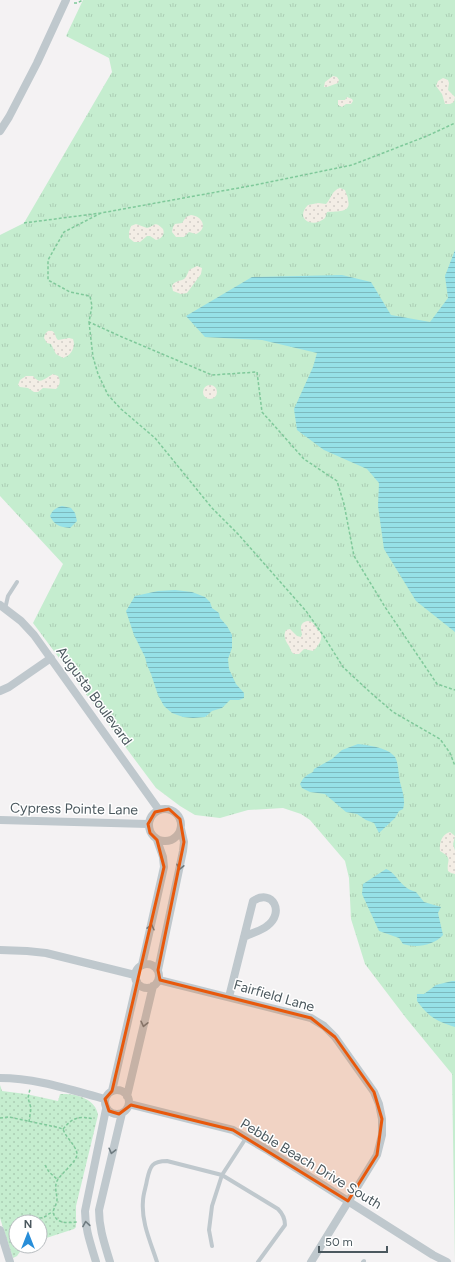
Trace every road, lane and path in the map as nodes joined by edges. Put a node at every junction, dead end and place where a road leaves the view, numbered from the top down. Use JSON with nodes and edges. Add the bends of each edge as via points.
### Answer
{"nodes":[{"id":1,"x":66,"y":0,"type":"edge"},
{"id":2,"x":455,"y":124,"type":"edge"},
{"id":3,"x":0,"y":131,"type":"edge"},
{"id":4,"x":101,"y":213,"type":"junction"},
{"id":5,"x":24,"y":224,"type":"dead end"},
{"id":6,"x":88,"y":322,"type":"junction"},
{"id":7,"x":16,"y":582,"type":"dead end"},
{"id":8,"x":2,"y":607,"type":"edge"},
{"id":9,"x":51,"y":658,"type":"junction"},
{"id":10,"x":455,"y":690,"type":"edge"},
{"id":11,"x":0,"y":691,"type":"edge"},
{"id":12,"x":455,"y":766,"type":"edge"},
{"id":13,"x":159,"y":810,"type":"junction"},
{"id":14,"x":0,"y":820,"type":"edge"},
{"id":15,"x":148,"y":824,"type":"junction"},
{"id":16,"x":181,"y":829,"type":"junction"},
{"id":17,"x":157,"y":840,"type":"junction"},
{"id":18,"x":244,"y":937,"type":"junction"},
{"id":19,"x":0,"y":950,"type":"edge"},
{"id":20,"x":142,"y":965,"type":"junction"},
{"id":21,"x":158,"y":970,"type":"junction"},
{"id":22,"x":136,"y":978,"type":"junction"},
{"id":23,"x":156,"y":983,"type":"junction"},
{"id":24,"x":229,"y":997,"type":"junction"},
{"id":25,"x":0,"y":1078,"type":"edge"},
{"id":26,"x":31,"y":1081,"type":"junction"},
{"id":27,"x":112,"y":1091,"type":"junction"},
{"id":28,"x":105,"y":1099,"type":"junction"},
{"id":29,"x":128,"y":1100,"type":"junction"},
{"id":30,"x":106,"y":1109,"type":"junction"},
{"id":31,"x":122,"y":1113,"type":"junction"},
{"id":32,"x":0,"y":1118,"type":"edge"},
{"id":33,"x":104,"y":1121,"type":"junction"},
{"id":34,"x":29,"y":1122,"type":"junction"},
{"id":35,"x":63,"y":1129,"type":"junction"},
{"id":36,"x":246,"y":1137,"type":"junction"},
{"id":37,"x":45,"y":1165,"type":"dead end"},
{"id":38,"x":222,"y":1175,"type":"junction"},
{"id":39,"x":58,"y":1180,"type":"junction"},
{"id":40,"x":348,"y":1201,"type":"junction"},
{"id":41,"x":53,"y":1212,"type":"junction"},
{"id":42,"x":47,"y":1214,"type":"edge"},
{"id":43,"x":85,"y":1220,"type":"junction"},
{"id":44,"x":0,"y":1230,"type":"edge"},
{"id":45,"x":2,"y":1244,"type":"edge"},
{"id":46,"x":212,"y":1246,"type":"dead end"},
{"id":47,"x":10,"y":1262,"type":"edge"},
{"id":48,"x":96,"y":1262,"type":"edge"},
{"id":49,"x":110,"y":1262,"type":"edge"},
{"id":50,"x":157,"y":1262,"type":"edge"},
{"id":51,"x":258,"y":1262,"type":"edge"},
{"id":52,"x":311,"y":1262,"type":"edge"},
{"id":53,"x":447,"y":1262,"type":"edge"}],
"edges":[{"from":1,"to":3,"type":"street","via":[[37,63]]},
{"from":2,"to":4,"type":"path","via":[[352,165]]},
{"from":4,"to":5,"type":"path"},
{"from":4,"to":6,"type":"path","via":[[64,232],[48,260],[48,280],[70,292],[90,296],[92,306]]},
{"from":6,"to":10,"type":"path","via":[[212,374],[257,372],[262,412],[304,459],[336,481],[344,504],[354,556],[385,607],[438,684]]},
{"from":6,"to":12,"type":"path","via":[[93,357],[108,395],[155,438],[212,508],[240,535],[288,590],[306,611],[343,667],[393,712],[440,739]]},
{"from":7,"to":8,"type":"lane"},
{"from":8,"to":9,"type":"street","name":"Augusta Boulevard","via":[[21,621]]},
{"from":9,"to":11,"type":"street"},
{"from":9,"to":13,"type":"street","name":"Augusta Boulevard"},
{"from":13,"to":15,"type":"street","via":[[152,815]]},
{"from":13,"to":16,"type":"street","via":[[174,811],[180,819]]},
{"from":14,"to":15,"type":"street","name":"Cypress Pointe Lane"},
{"from":15,"to":17,"type":"street","via":[[150,833]]},
{"from":16,"to":17,"type":"street","via":[[174,839],[163,842]]},
{"from":16,"to":21,"type":"street","one_way":true,"via":[[183,851]]},
{"from":20,"to":17,"type":"street","one_way":true,"via":[[164,867]]},
{"from":18,"to":18,"type":"street","via":[[267,926],[276,912],[273,901],[266,898],[253,901]]},
{"from":18,"to":24,"type":"street"},
{"from":19,"to":22,"type":"street","via":[[46,953]]},
{"from":20,"to":21,"type":"street","via":[[153,965]]},
{"from":20,"to":22,"type":"street"},
{"from":21,"to":23,"type":"street","via":[[160,977]]},
{"from":22,"to":23,"type":"street","via":[[142,987],[146,988]]},
{"from":22,"to":27,"type":"street"},
{"from":23,"to":24,"type":"street","name":"Fairfield Lane"},
{"from":23,"to":29,"type":"street","one_way":true},
{"from":24,"to":40,"type":"street","name":"Fairfield Lane","via":[[318,1022],[335,1037],[374,1092],[382,1119],[381,1143],[374,1161]]},
{"from":25,"to":26,"type":"street"},
{"from":26,"to":28,"type":"street"},
{"from":26,"to":34,"type":"path","via":[[28,1098],[31,1108]]},
{"from":27,"to":28,"type":"street"},
{"from":27,"to":29,"type":"street","via":[[122,1091]]},
{"from":28,"to":30,"type":"street"},
{"from":29,"to":31,"type":"street","via":[[127,1109]]},
{"from":29,"to":36,"type":"street","name":"Pebble Beach Drive South","via":[[233,1130]]},
{"from":30,"to":31,"type":"street","via":[[115,1114]]},
{"from":30,"to":33,"type":"street"},
{"from":31,"to":49,"type":"street","one_way":true,"via":[[98,1210],[101,1234]]},
{"from":32,"to":34,"type":"path","via":[[9,1117]]},
{"from":33,"to":35,"type":"path","via":[[78,1118],[70,1121]]},
{"from":33,"to":43,"type":"street"},
{"from":34,"to":35,"type":"path"},
{"from":35,"to":39,"type":"path","via":[[77,1154]]},
{"from":36,"to":38,"type":"lane"},
{"from":36,"to":40,"type":"street","name":"Pebble Beach Drive South"},
{"from":37,"to":39,"type":"path"},
{"from":38,"to":46,"type":"lane","via":[[212,1206],[209,1230]]},
{"from":38,"to":50,"type":"lane","via":[[167,1162],[158,1161],[153,1165],[149,1171],[143,1210]]},
{"from":38,"to":51,"type":"lane","via":[[283,1214],[285,1225]]},
{"from":39,"to":41,"type":"path","via":[[55,1188],[57,1200]]},
{"from":40,"to":52,"type":"street","name":"Fairfield Lane"},
{"from":40,"to":53,"type":"street","name":"Pebble Beach Drive South"},
{"from":41,"to":42,"type":"path"},
{"from":41,"to":43,"type":"path","via":[[62,1222]]},
{"from":48,"to":43,"type":"street","one_way":true},
{"from":44,"to":45,"type":"street"},
{"from":45,"to":47,"type":"street"}]}
